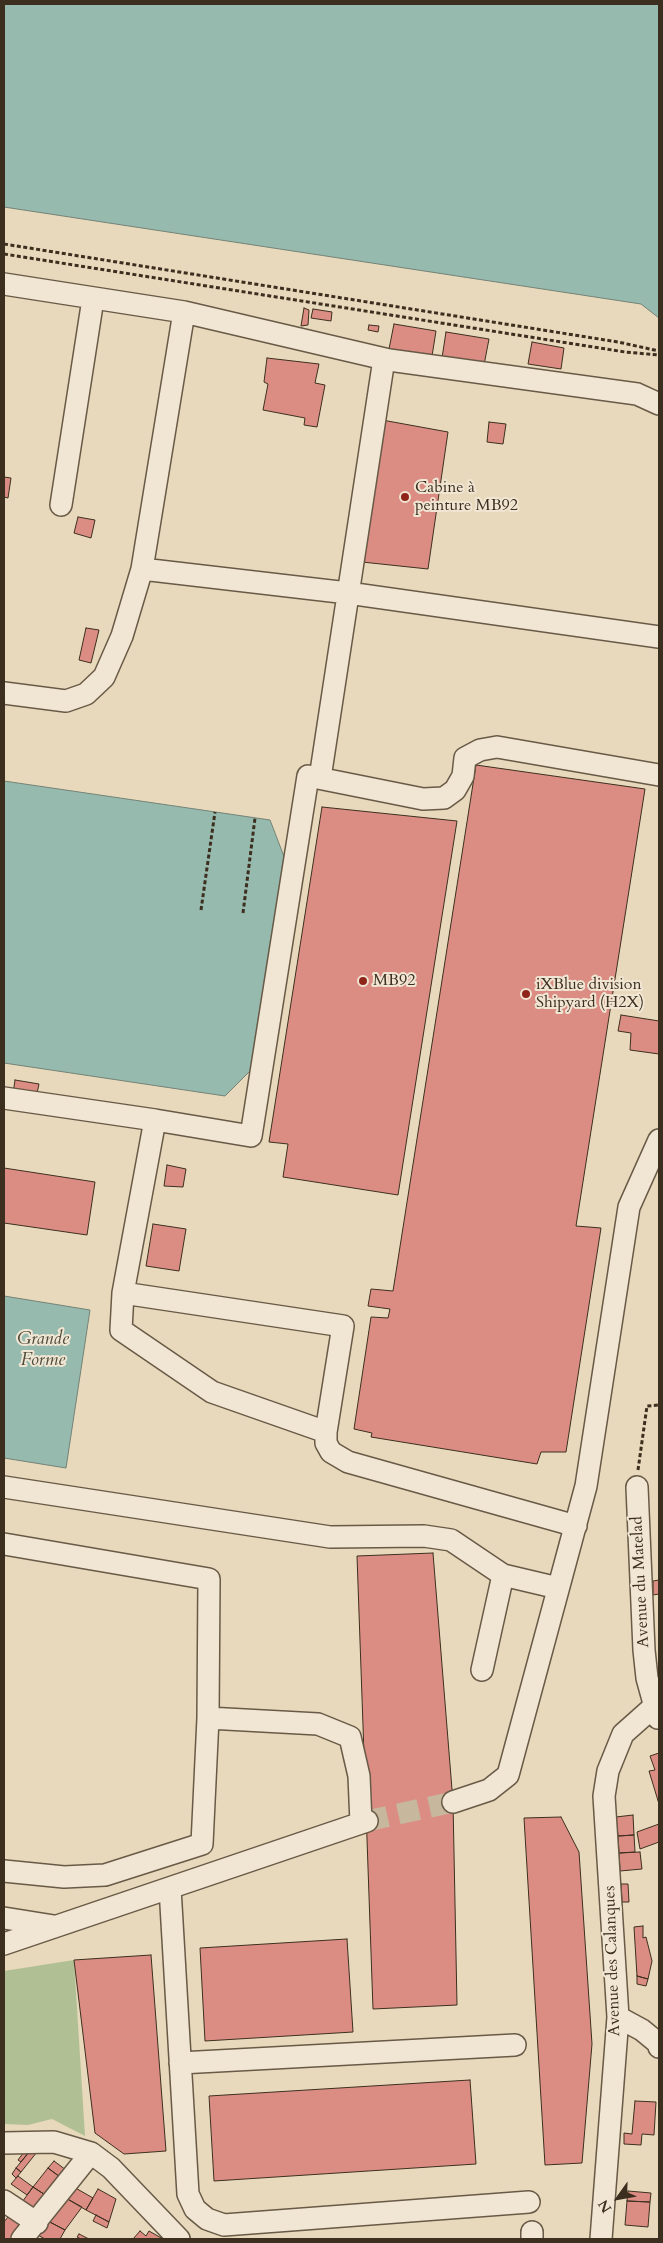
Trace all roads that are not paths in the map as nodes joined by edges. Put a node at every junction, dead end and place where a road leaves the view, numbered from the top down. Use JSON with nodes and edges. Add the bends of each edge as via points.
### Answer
{"nodes":[{"id":1,"x":4,"y":284,"type":"edge"},
{"id":2,"x":93,"y":299,"type":"junction"},
{"id":3,"x":184,"y":312,"type":"junction"},
{"id":4,"x":384,"y":359,"type":"junction"},
{"id":5,"x":659,"y":404,"type":"edge"},
{"id":6,"x":60,"y":505,"type":"dead end"},
{"id":7,"x":142,"y":569,"type":"junction"},
{"id":8,"x":348,"y":593,"type":"junction"},
{"id":9,"x":659,"y":637,"type":"edge"},
{"id":10,"x":4,"y":693,"type":"edge"},
{"id":11,"x":659,"y":774,"type":"edge"},
{"id":12,"x":320,"y":778,"type":"junction"},
{"id":13,"x":4,"y":1098,"type":"edge"},
{"id":14,"x":155,"y":1120,"type":"junction"},
{"id":15,"x":659,"y":1140,"type":"edge"},
{"id":16,"x":123,"y":1293,"type":"junction"},
{"id":17,"x":326,"y":1432,"type":"junction"},
{"id":18,"x":4,"y":1487,"type":"edge"},
{"id":19,"x":637,"y":1487,"type":"road end"},
{"id":20,"x":576,"y":1526,"type":"junction"},
{"id":21,"x":4,"y":1544,"type":"edge"},
{"id":22,"x":503,"y":1575,"type":"junction"},
{"id":23,"x":558,"y":1588,"type":"junction"},
{"id":24,"x":482,"y":1670,"type":"dead end"},
{"id":25,"x":658,"y":1709,"type":"edge"},
{"id":26,"x":208,"y":1718,"type":"junction"},
{"id":27,"x":453,"y":1802,"type":"tunnel mouth"},
{"id":28,"x":4,"y":1871,"type":"edge"},
{"id":29,"x":170,"y":1888,"type":"junction"},
{"id":30,"x":4,"y":1918,"type":"edge"},
{"id":31,"x":59,"y":1927,"type":"junction"},
{"id":32,"x":4,"y":1944,"type":"edge"},
{"id":33,"x":618,"y":2017,"type":"junction"},
{"id":34,"x":515,"y":2045,"type":"dead end"},
{"id":35,"x":659,"y":2047,"type":"edge"},
{"id":36,"x":180,"y":2064,"type":"junction"},
{"id":37,"x":4,"y":2143,"type":"edge"},
{"id":38,"x":90,"y":2153,"type":"junction"},
{"id":39,"x":4,"y":2201,"type":"edge"},
{"id":40,"x":529,"y":2202,"type":"dead end"},
{"id":41,"x":36,"y":2222,"type":"junction"},
{"id":42,"x":22,"y":2239,"type":"edge"},
{"id":43,"x":179,"y":2239,"type":"edge"},
{"id":44,"x":601,"y":2239,"type":"edge"}],
"edges":[{"from":1,"to":2,"type":"street"},
{"from":2,"to":3,"type":"street"},
{"from":2,"to":6,"type":"street"},
{"from":3,"to":4,"type":"street"},
{"from":3,"to":7,"type":"street"},
{"from":4,"to":5,"type":"street","via":[[637,394]]},
{"from":4,"to":8,"type":"street"},
{"from":7,"to":8,"type":"street"},
{"from":7,"to":10,"type":"street","via":[[122,636],[104,677],[86,694],[66,701]]},
{"from":8,"to":9,"type":"street"},
{"from":8,"to":12,"type":"street"},
{"from":11,"to":12,"type":"street","via":[[497,747],[480,750],[465,758],[463,776],[455,790],[444,798],[423,799]]},
{"from":12,"to":14,"type":"street","via":[[308,776],[251,1136]]},
{"from":13,"to":14,"type":"street"},
{"from":14,"to":16,"type":"street"},
{"from":15,"to":20,"type":"street","via":[[629,1207],[586,1486]]},
{"from":16,"to":17,"type":"street","via":[[121,1330],[212,1392]]},
{"from":16,"to":17,"type":"street","via":[[343,1326]]},
{"from":17,"to":20,"type":"street","via":[[326,1443],[331,1452],[348,1462]]},
{"from":18,"to":22,"type":"street","via":[[330,1537],[424,1536],[450,1540]]},
{"from":19,"to":25,"type":"street","name":"Avenue du Matelad","via":[[644,1650],[647,1678]]},
{"from":20,"to":23,"type":"street"},
{"from":21,"to":26,"type":"street","via":[[209,1579]]},
{"from":22,"to":23,"type":"street"},
{"from":22,"to":24,"type":"street"},
{"from":23,"to":27,"type":"street","via":[[508,1775],[489,1790]]},
{"from":25,"to":33,"type":"street","name":"Avenue des Calanques","via":[[623,1734],[608,1771],[604,1796]]},
{"from":26,"to":28,"type":"street","via":[[202,1844],[105,1875],[64,1877]]},
{"from":26,"to":29,"type":"street","via":[[318,1724],[350,1737],[360,1776],[364,1822]]},
{"from":29,"to":31,"type":"street"},
{"from":29,"to":36,"type":"street"},
{"from":30,"to":31,"type":"street"},
{"from":31,"to":32,"type":"street"},
{"from":33,"to":35,"type":"street","via":[[642,2030]]},
{"from":33,"to":44,"type":"street","name":"Avenue des Calanques"},
{"from":34,"to":36,"type":"street"},
{"from":36,"to":40,"type":"street","via":[[188,2194],[195,2209],[207,2219],[224,2225]]},
{"from":37,"to":38,"type":"street","via":[[54,2142]]},
{"from":38,"to":41,"type":"street"},
{"from":38,"to":43,"type":"street","via":[[111,2168]]},
{"from":39,"to":41,"type":"street"},
{"from":41,"to":42,"type":"street"}]}
